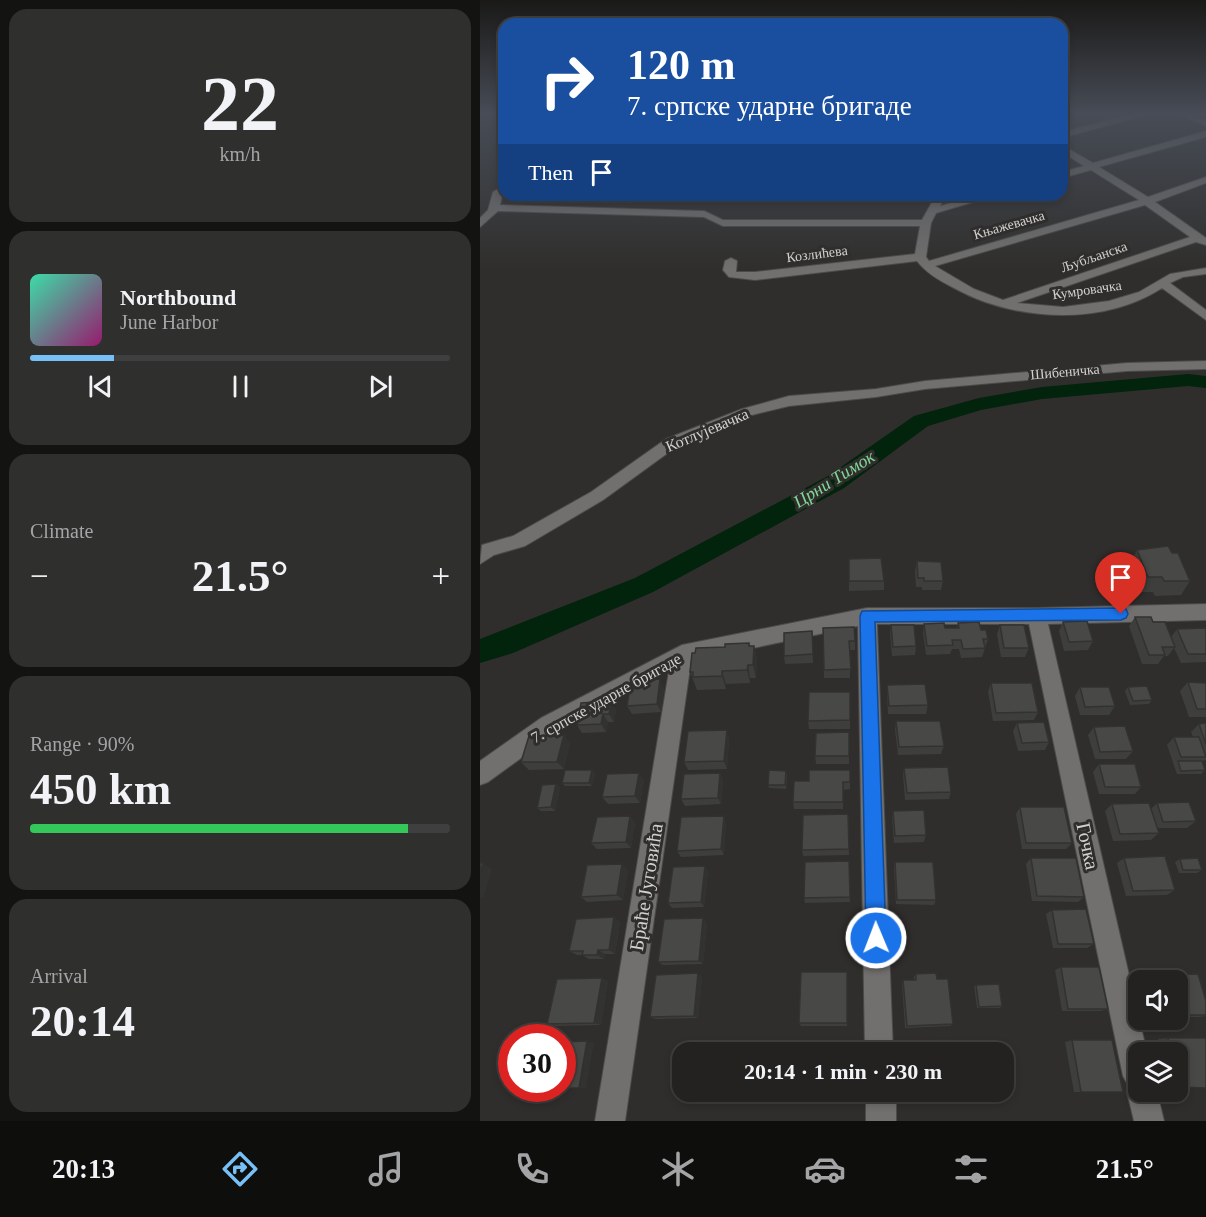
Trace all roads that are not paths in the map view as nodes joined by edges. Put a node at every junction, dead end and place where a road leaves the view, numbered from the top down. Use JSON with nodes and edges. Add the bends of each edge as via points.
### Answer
{"nodes":[{"id":1,"x":1092,"y":167,"type":"joint"},
{"id":2,"x":1068,"y":173,"type":"edge"},
{"id":3,"x":1206,"y":180,"type":"edge"},
{"id":4,"x":498,"y":192,"type":"dead end"},
{"id":5,"x":937,"y":201,"type":"edge"},
{"id":6,"x":975,"y":201,"type":"edge"},
{"id":7,"x":1147,"y":201,"type":"junction"},
{"id":8,"x":494,"y":208,"type":"junction"},
{"id":9,"x":928,"y":217,"type":"junction"},
{"id":10,"x":480,"y":224,"type":"edge"},
{"id":11,"x":1201,"y":241,"type":"edge"},
{"id":12,"x":731,"y":261,"type":"dead end"},
{"id":13,"x":923,"y":261,"type":"junction"},
{"id":14,"x":1206,"y":271,"type":"edge"},
{"id":15,"x":1163,"y":283,"type":"junction"},
{"id":16,"x":1001,"y":305,"type":"junction"},
{"id":17,"x":1206,"y":316,"type":"edge"},
{"id":18,"x":1206,"y":365,"type":"edge"},
{"id":19,"x":925,"y":385,"type":"joint"},
{"id":20,"x":480,"y":556,"type":"edge"},
{"id":21,"x":1206,"y":612,"type":"edge"},
{"id":22,"x":1037,"y":615,"type":"junction"},
{"id":23,"x":867,"y":616,"type":"junction"},
{"id":24,"x":682,"y":654,"type":"junction"},
{"id":25,"x":480,"y":774,"type":"edge"},
{"id":26,"x":879,"y":1042,"type":"edge"},
{"id":27,"x":1131,"y":1042,"type":"edge"},
{"id":28,"x":880,"y":1102,"type":"edge"},
{"id":29,"x":1144,"y":1102,"type":"edge"},
{"id":30,"x":610,"y":1121,"type":"edge"},
{"id":31,"x":881,"y":1121,"type":"edge"},
{"id":32,"x":1149,"y":1121,"type":"edge"}],
"edges":[{"from":1,"to":2,"type":"street"},
{"from":1,"to":7,"type":"street"},
{"from":3,"to":7,"type":"street","name":"Књажевачка"},
{"from":4,"to":8,"type":"street"},
{"from":5,"to":9,"type":"street"},
{"from":6,"to":9,"type":"street"},
{"from":7,"to":11,"type":"street"},
{"from":7,"to":13,"type":"street","name":"Књажевачка","via":[[957,256]]},
{"from":8,"to":9,"type":"street","via":[[704,214],[726,223]]},
{"from":8,"to":10,"type":"street"},
{"from":9,"to":13,"type":"street"},
{"from":11,"to":16,"type":"street","name":"Љубљанска"},
{"from":12,"to":13,"type":"street","name":"Козлићева","via":[[729,270],[733,275],[755,276]]},
{"from":13,"to":16,"type":"street","name":"Кумровачка","via":[[960,288]]},
{"from":14,"to":15,"type":"street","name":"Кумровачка","via":[[1178,275]]},
{"from":15,"to":16,"type":"street","name":"Кумровачка","via":[[1135,298],[1103,305],[1046,310]]},
{"from":15,"to":17,"type":"street"},
{"from":18,"to":19,"type":"street","name":"Шибеничка","via":[[1127,367]]},
{"from":19,"to":20,"type":"street","name":"Котлујевачка","via":[[789,401],[747,412],[671,443],[597,496],[519,541]]},
{"from":21,"to":22,"type":"street","name":"7. српске ударне бригаде"},
{"from":22,"to":23,"type":"street","name":"7. српске ударне бригаде"},
{"from":22,"to":27,"type":"street","name":"Гочка"},
{"from":23,"to":24,"type":"street","name":"7. српске ударне бригаде"},
{"from":23,"to":26,"type":"street"},
{"from":24,"to":25,"type":"street","name":"7. српске ударне бригаде","via":[[549,725]]},
{"from":24,"to":30,"type":"street","name":"Браће Југовића"},
{"from":28,"to":31,"type":"street"},
{"from":29,"to":32,"type":"street"}]}
